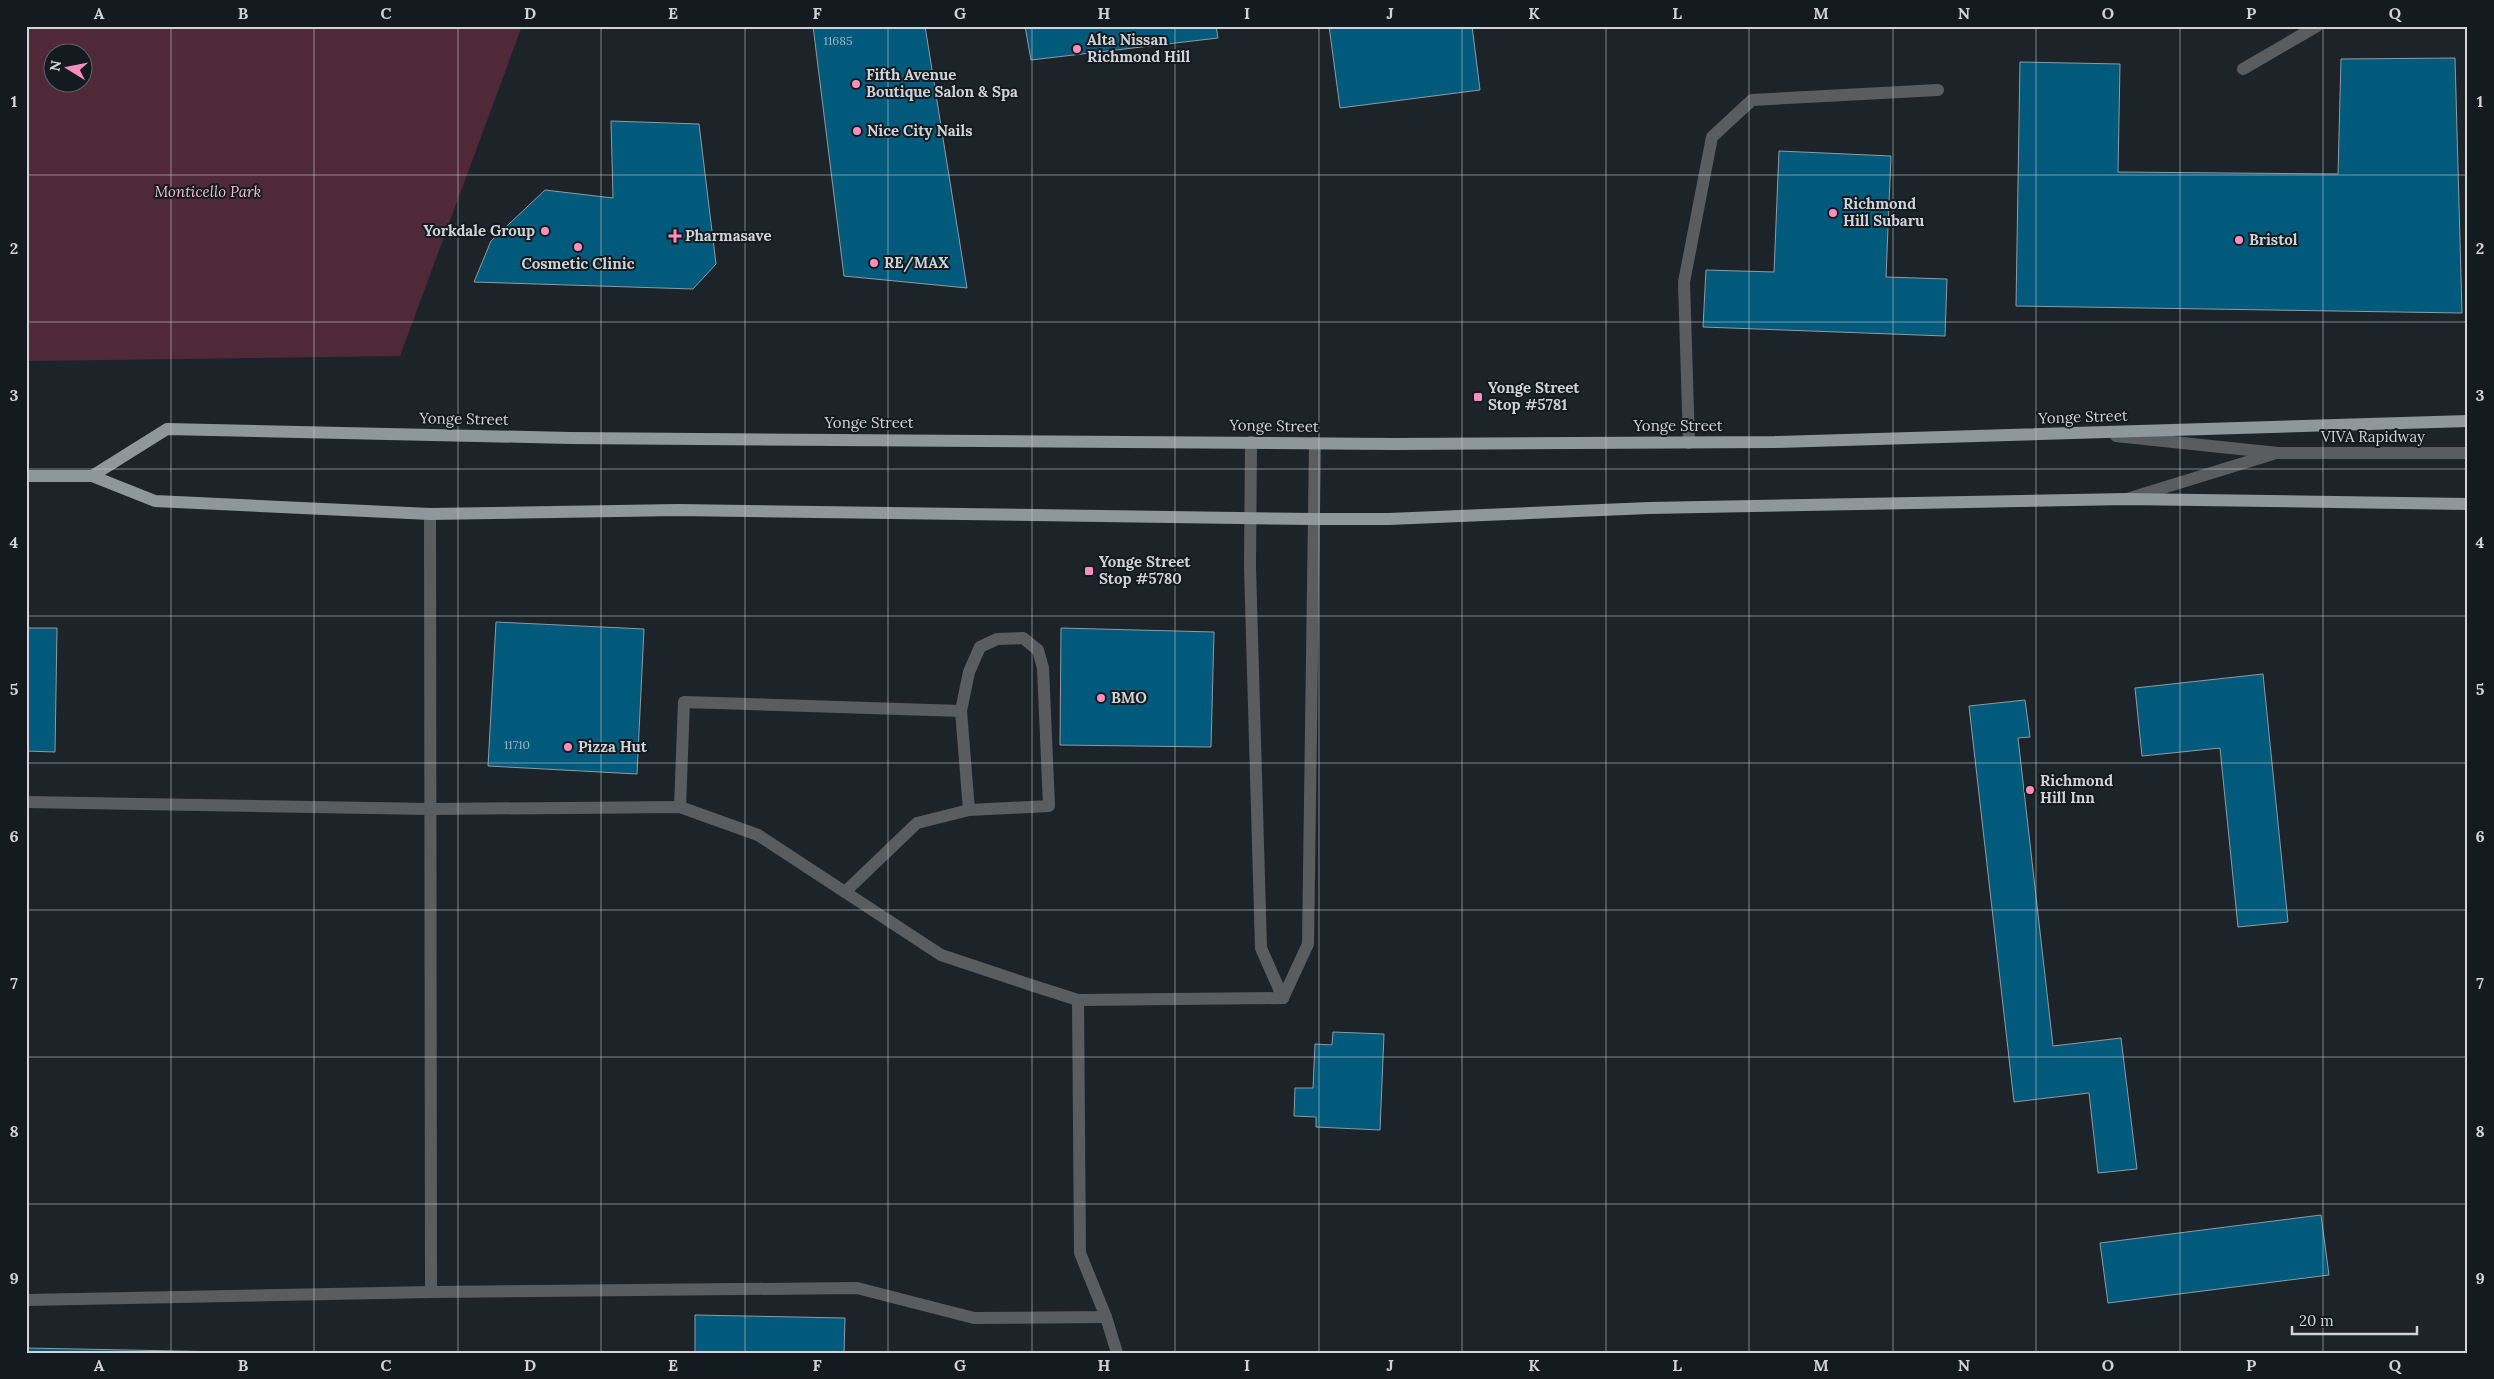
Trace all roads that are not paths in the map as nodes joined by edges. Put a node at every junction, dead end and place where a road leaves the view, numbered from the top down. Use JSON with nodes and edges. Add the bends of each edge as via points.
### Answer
{"nodes":[{"id":1,"x":2317,"y":26,"type":"edge"},
{"id":2,"x":2243,"y":69,"type":"dead end"},
{"id":3,"x":1938,"y":90,"type":"dead end"},
{"id":4,"x":2468,"y":421,"type":"edge"},
{"id":5,"x":2096,"y":434,"type":"junction"},
{"id":6,"x":1251,"y":442,"type":"junction"},
{"id":7,"x":1315,"y":443,"type":"junction"},
{"id":8,"x":1689,"y":443,"type":"junction"},
{"id":9,"x":2278,"y":453,"type":"junction"},
{"id":10,"x":2468,"y":453,"type":"edge"},
{"id":11,"x":26,"y":476,"type":"edge"},
{"id":12,"x":92,"y":476,"type":"junction"},
{"id":13,"x":2126,"y":499,"type":"junction"},
{"id":14,"x":2468,"y":504,"type":"edge"},
{"id":15,"x":430,"y":514,"type":"junction"},
{"id":16,"x":1251,"y":519,"type":"junction"},
{"id":17,"x":1314,"y":519,"type":"junction"},
{"id":18,"x":961,"y":711,"type":"junction"},
{"id":19,"x":26,"y":802,"type":"edge"},
{"id":20,"x":680,"y":807,"type":"junction"},
{"id":21,"x":430,"y":809,"type":"junction"},
{"id":22,"x":969,"y":810,"type":"junction"},
{"id":23,"x":845,"y":892,"type":"junction"},
{"id":24,"x":1283,"y":998,"type":"junction"},
{"id":25,"x":1078,"y":1000,"type":"junction"},
{"id":26,"x":430,"y":1292,"type":"junction"},
{"id":27,"x":26,"y":1300,"type":"edge"},
{"id":28,"x":1106,"y":1317,"type":"junction"},
{"id":29,"x":1117,"y":1353,"type":"edge"}],
"edges":[{"from":1,"to":2,"type":"lane"},
{"from":3,"to":8,"type":"lane","via":[[1752,100],[1712,137],[1684,282]]},
{"from":4,"to":5,"type":"main road","name":"Yonge Street"},
{"from":5,"to":8,"type":"main road","name":"Yonge Street"},
{"from":5,"to":9,"type":"lane","name":"VIVA Rapidway"},
{"from":6,"to":7,"type":"main road","name":"Yonge Street"},
{"from":6,"to":12,"type":"main road","name":"Yonge Street","via":[[570,438],[167,429]]},
{"from":6,"to":16,"type":"lane"},
{"from":7,"to":8,"type":"main road","name":"Yonge Street"},
{"from":7,"to":17,"type":"lane"},
{"from":9,"to":10,"type":"lane","name":"VIVA Rapidway"},
{"from":9,"to":13,"type":"lane","name":"VIVA Rapidway"},
{"from":11,"to":12,"type":"main road"},
{"from":12,"to":15,"type":"main road","via":[[155,501]]},
{"from":13,"to":14,"type":"main road"},
{"from":13,"to":17,"type":"main road","via":[[1649,508]]},
{"from":15,"to":16,"type":"main road","via":[[688,510]]},
{"from":15,"to":21,"type":"lane"},
{"from":16,"to":17,"type":"main road"},
{"from":16,"to":24,"type":"lane","via":[[1261,948]]},
{"from":17,"to":24,"type":"lane","via":[[1308,944]]},
{"from":18,"to":20,"type":"lane","via":[[684,702]]},
{"from":18,"to":22,"type":"lane"},
{"from":18,"to":22,"type":"lane","via":[[969,672],[980,646],[997,639],[1023,638],[1038,650],[1043,668],[1049,806]]},
{"from":19,"to":21,"type":"lane"},
{"from":20,"to":21,"type":"lane"},
{"from":20,"to":23,"type":"lane","via":[[758,835]]},
{"from":21,"to":26,"type":"lane"},
{"from":22,"to":23,"type":"lane","via":[[917,823]]},
{"from":23,"to":25,"type":"lane","via":[[941,955]]},
{"from":24,"to":25,"type":"lane"},
{"from":25,"to":28,"type":"lane","via":[[1080,1253]]},
{"from":26,"to":27,"type":"lane"},
{"from":26,"to":28,"type":"lane","via":[[857,1288],[974,1318]]},
{"from":28,"to":29,"type":"lane"}]}
